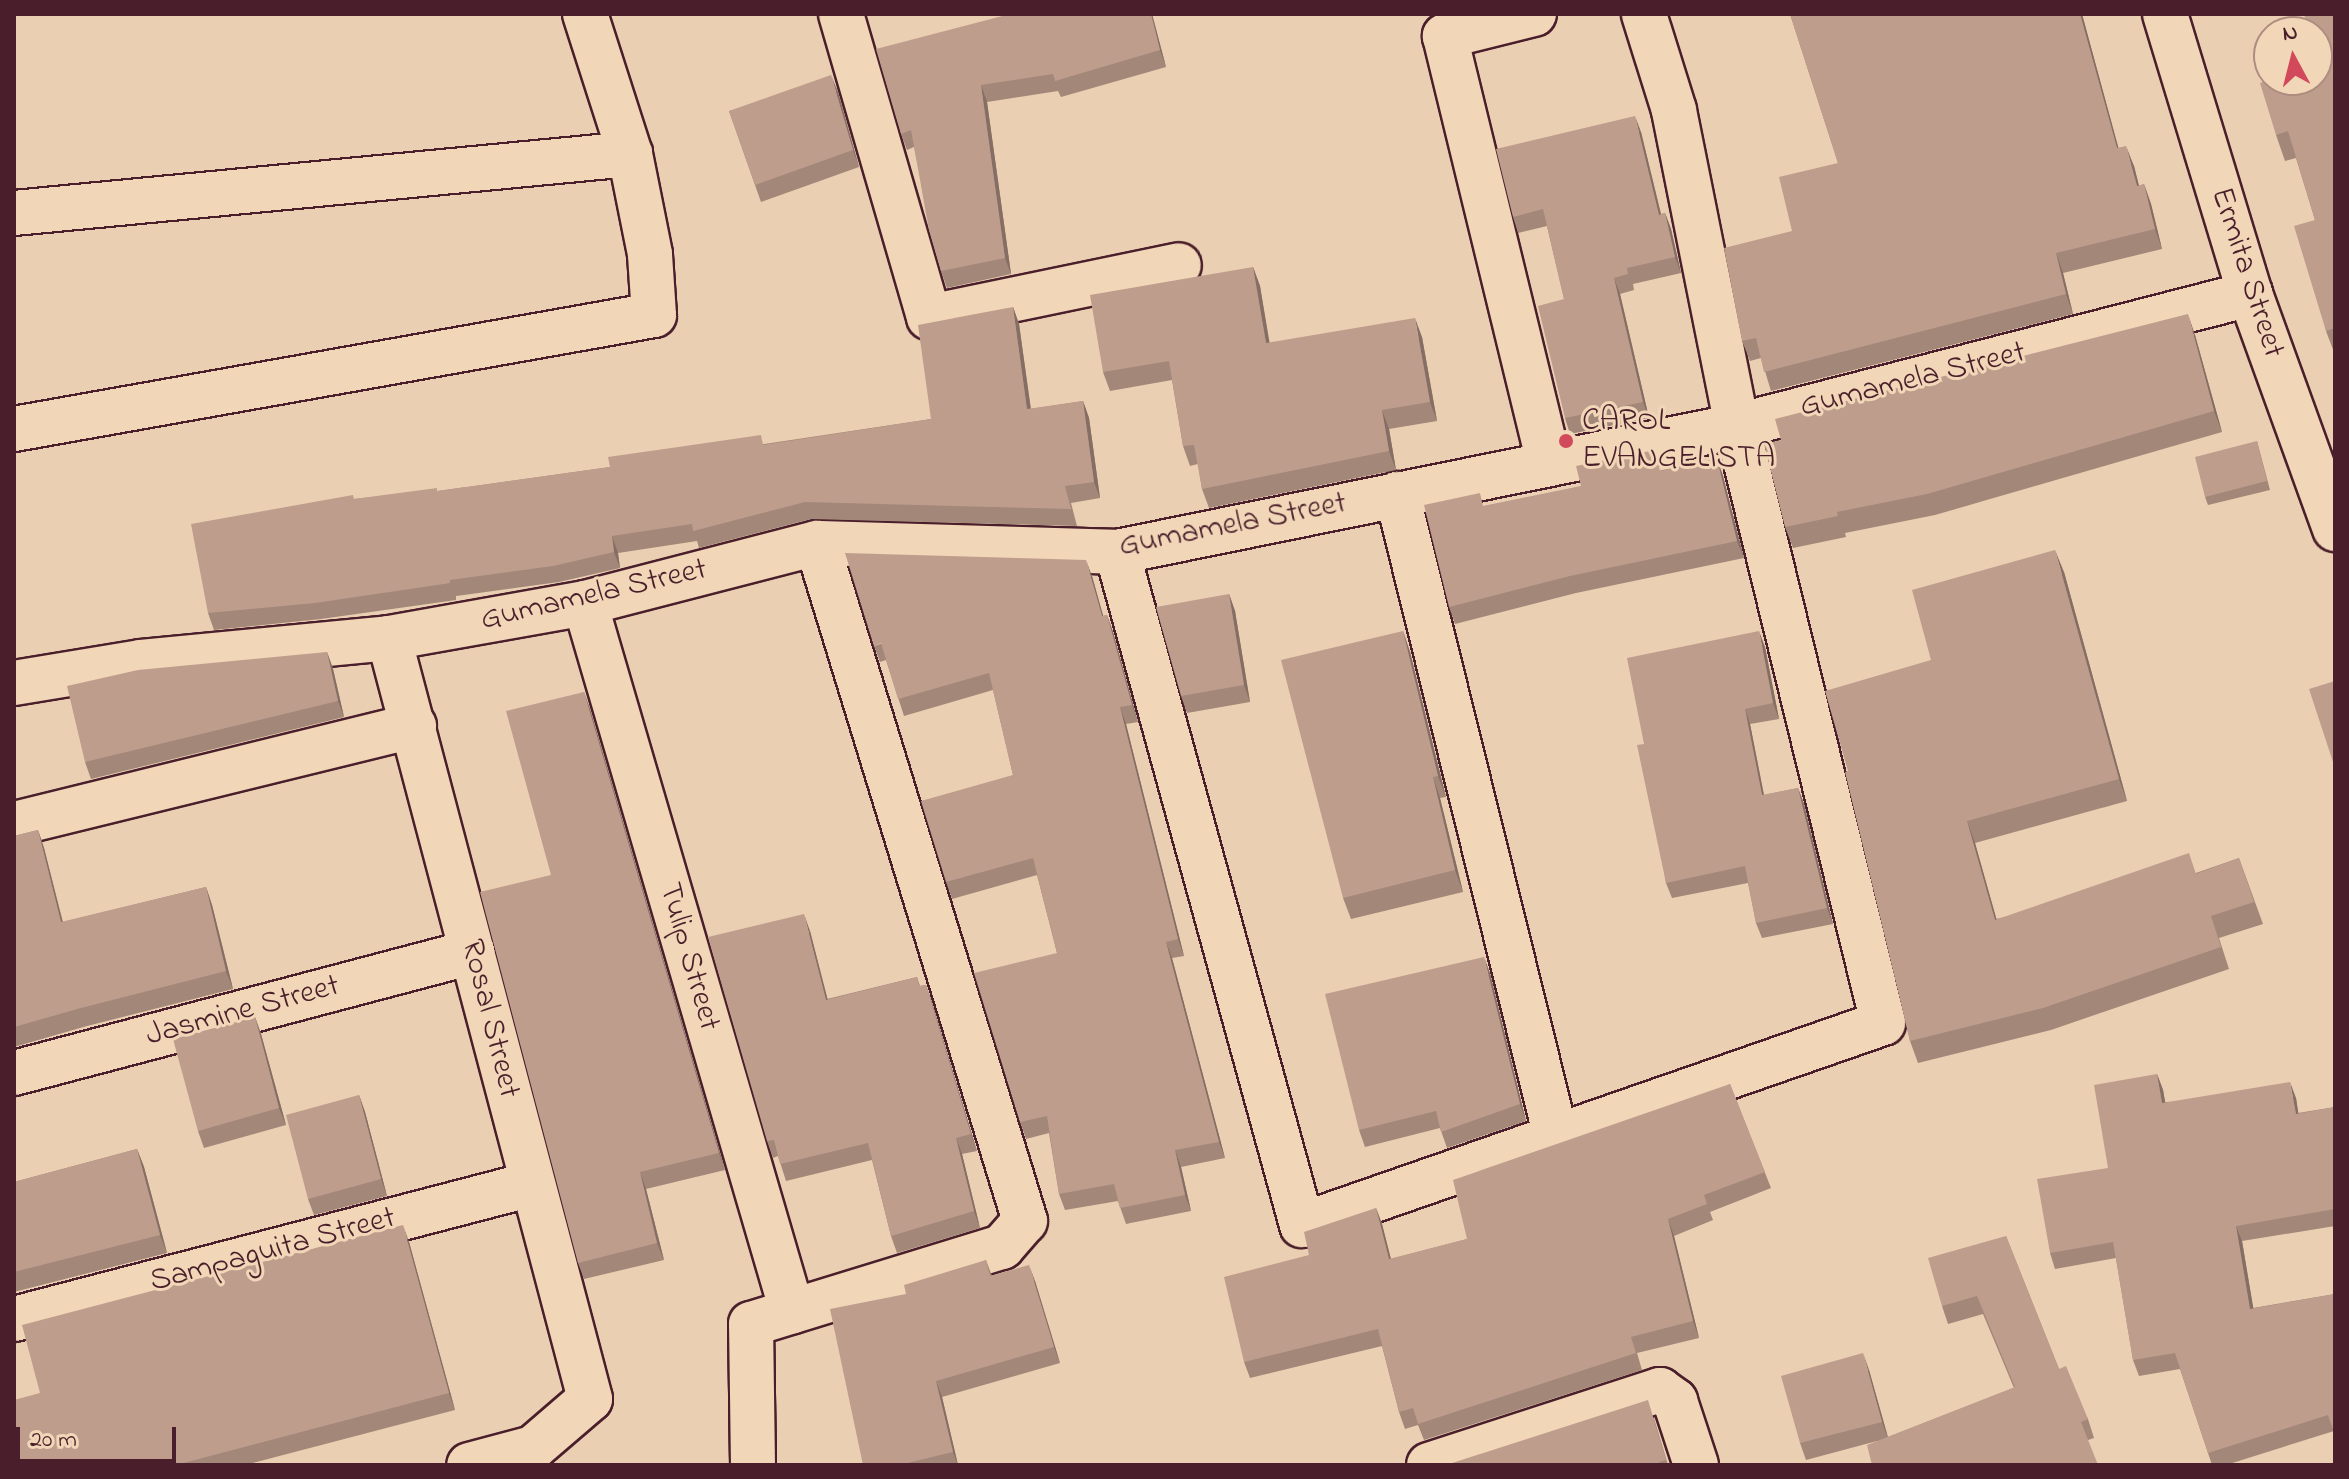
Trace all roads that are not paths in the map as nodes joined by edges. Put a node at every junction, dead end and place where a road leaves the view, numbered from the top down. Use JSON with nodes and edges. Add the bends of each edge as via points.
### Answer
{"nodes":[{"id":1,"x":585,"y":14,"type":"edge"},
{"id":2,"x":841,"y":14,"type":"edge"},
{"id":3,"x":1534,"y":14,"type":"edge"},
{"id":4,"x":1644,"y":14,"type":"edge"},
{"id":5,"x":2165,"y":14,"type":"edge"},
{"id":6,"x":630,"y":154,"type":"junction"},
{"id":7,"x":14,"y":213,"type":"edge"},
{"id":8,"x":1179,"y":265,"type":"dead end"},
{"id":9,"x":2250,"y":294,"type":"junction"},
{"id":10,"x":1737,"y":426,"type":"junction"},
{"id":11,"x":14,"y":429,"type":"edge"},
{"id":12,"x":1549,"y":464,"type":"junction"},
{"id":13,"x":1397,"y":494,"type":"junction"},
{"id":14,"x":2335,"y":529,"type":"edge"},
{"id":15,"x":817,"y":543,"type":"junction"},
{"id":16,"x":1117,"y":552,"type":"junction"},
{"id":17,"x":585,"y":603,"type":"junction"},
{"id":18,"x":389,"y":638,"type":"junction"},
{"id":19,"x":14,"y":683,"type":"edge"},
{"id":20,"x":414,"y":726,"type":"junction"},
{"id":21,"x":14,"y":824,"type":"edge"},
{"id":22,"x":472,"y":952,"type":"junction"},
{"id":23,"x":14,"y":1073,"type":"edge"},
{"id":24,"x":1556,"y":1137,"type":"junction"},
{"id":25,"x":532,"y":1184,"type":"junction"},
{"id":26,"x":792,"y":1311,"type":"junction"},
{"id":27,"x":14,"y":1319,"type":"edge"},
{"id":28,"x":469,"y":1465,"type":"edge"},
{"id":29,"x":753,"y":1465,"type":"edge"},
{"id":30,"x":1429,"y":1465,"type":"edge"},
{"id":31,"x":1696,"y":1465,"type":"edge"}],
"edges":[{"from":1,"to":6,"type":"street"},
{"from":2,"to":8,"type":"street","via":[[929,317]]},
{"from":3,"to":12,"type":"street","via":[[1445,36]]},
{"from":4,"to":10,"type":"street","via":[[1674,110]]},
{"from":5,"to":9,"type":"street","name":"Ermita Street"},
{"from":6,"to":7,"type":"street"},
{"from":6,"to":11,"type":"street","via":[[650,254],[654,315]]},
{"from":9,"to":10,"type":"street","name":"Gumamela Street"},
{"from":9,"to":14,"type":"street","name":"Ermita Street"},
{"from":10,"to":12,"type":"street","name":"Gumamela Street"},
{"from":10,"to":24,"type":"street","via":[[1883,1023]]},
{"from":12,"to":13,"type":"street","name":"Gumamela Street"},
{"from":13,"to":16,"type":"street","name":"Gumamela Street"},
{"from":13,"to":24,"type":"street"},
{"from":15,"to":16,"type":"street","name":"Gumamela Street"},
{"from":15,"to":17,"type":"street","name":"Gumamela Street"},
{"from":15,"to":26,"type":"street","via":[[1025,1221],[1002,1247]]},
{"from":16,"to":24,"type":"street","via":[[1302,1225]]},
{"from":17,"to":18,"type":"street","name":"Gumamela Street"},
{"from":17,"to":26,"type":"street","name":"Tulip Street"},
{"from":18,"to":19,"type":"street","name":"Gumamela Street","via":[[141,662]]},
{"from":18,"to":20,"type":"street","name":"Rosal Street"},
{"from":20,"to":21,"type":"street"},
{"from":20,"to":22,"type":"street","name":"Rosal Street"},
{"from":22,"to":23,"type":"street","name":"Jasmine Street"},
{"from":22,"to":25,"type":"street","name":"Rosal Street"},
{"from":25,"to":27,"type":"street","name":"Sampaguita Street"},
{"from":25,"to":28,"type":"street","name":"Rosal Street","via":[[590,1399],[533,1448]]},
{"from":26,"to":29,"type":"street","via":[[751,1324]]},
{"from":30,"to":31,"type":"street","via":[[1660,1390],[1675,1401]]}]}
